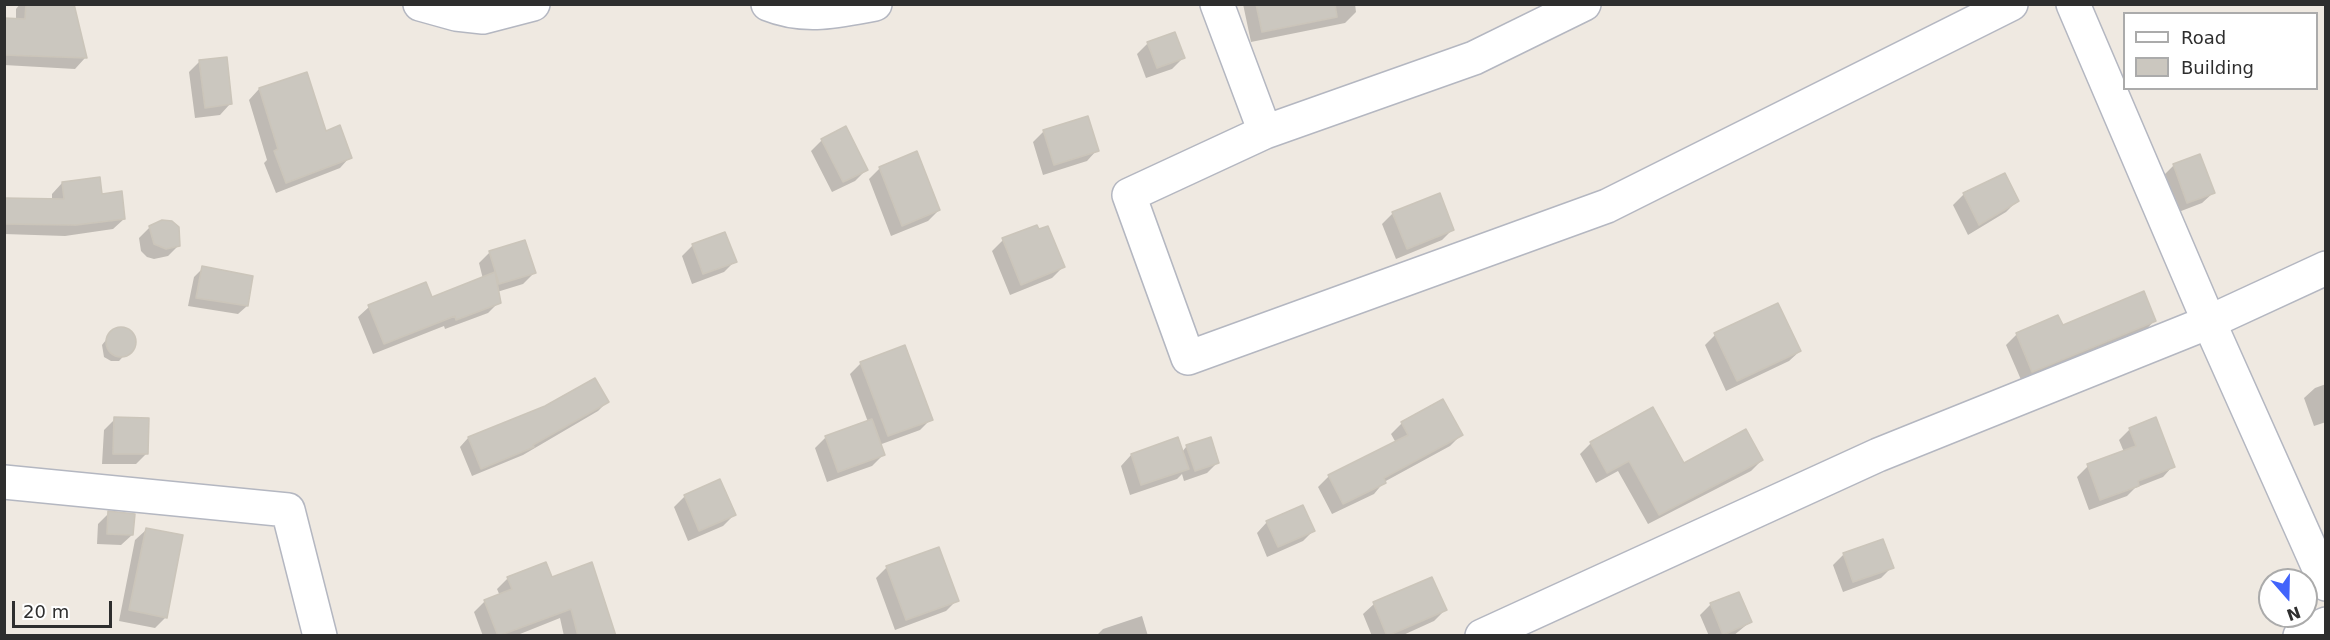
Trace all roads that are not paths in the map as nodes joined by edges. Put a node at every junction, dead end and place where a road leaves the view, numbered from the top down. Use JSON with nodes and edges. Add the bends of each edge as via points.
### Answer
{"nodes":[{"id":1,"x":420,"y":4,"type":"edge"},
{"id":2,"x":533,"y":4,"type":"edge"},
{"id":3,"x":768,"y":4,"type":"edge"},
{"id":4,"x":875,"y":4,"type":"edge"},
{"id":5,"x":1217,"y":4,"type":"edge"},
{"id":6,"x":1584,"y":4,"type":"edge"},
{"id":7,"x":2011,"y":4,"type":"edge"},
{"id":8,"x":2073,"y":4,"type":"edge"},
{"id":9,"x":1264,"y":132,"type":"junction"},
{"id":10,"x":2325,"y":268,"type":"edge"},
{"id":11,"x":2209,"y":322,"type":"junction"},
{"id":12,"x":4,"y":482,"type":"edge"},
{"id":13,"x":2325,"y":584,"type":"edge"},
{"id":14,"x":2325,"y":624,"type":"edge"},
{"id":15,"x":320,"y":636,"type":"edge"},
{"id":16,"x":1482,"y":636,"type":"edge"},
{"id":17,"x":2300,"y":636,"type":"edge"}],
"edges":[{"from":1,"to":2,"type":"street","via":[[483,17]]},
{"from":3,"to":4,"type":"street","via":[[789,12],[816,15]]},
{"from":5,"to":9,"type":"street"},
{"from":6,"to":9,"type":"street","via":[[1474,58]]},
{"from":7,"to":9,"type":"street","via":[[1607,206],[1188,358],[1129,195]]},
{"from":8,"to":11,"type":"street"},
{"from":10,"to":11,"type":"street"},
{"from":11,"to":13,"type":"street"},
{"from":11,"to":16,"type":"street","via":[[1878,455]]},
{"from":12,"to":15,"type":"street","via":[[288,510]]},
{"from":14,"to":17,"type":"street"}]}
